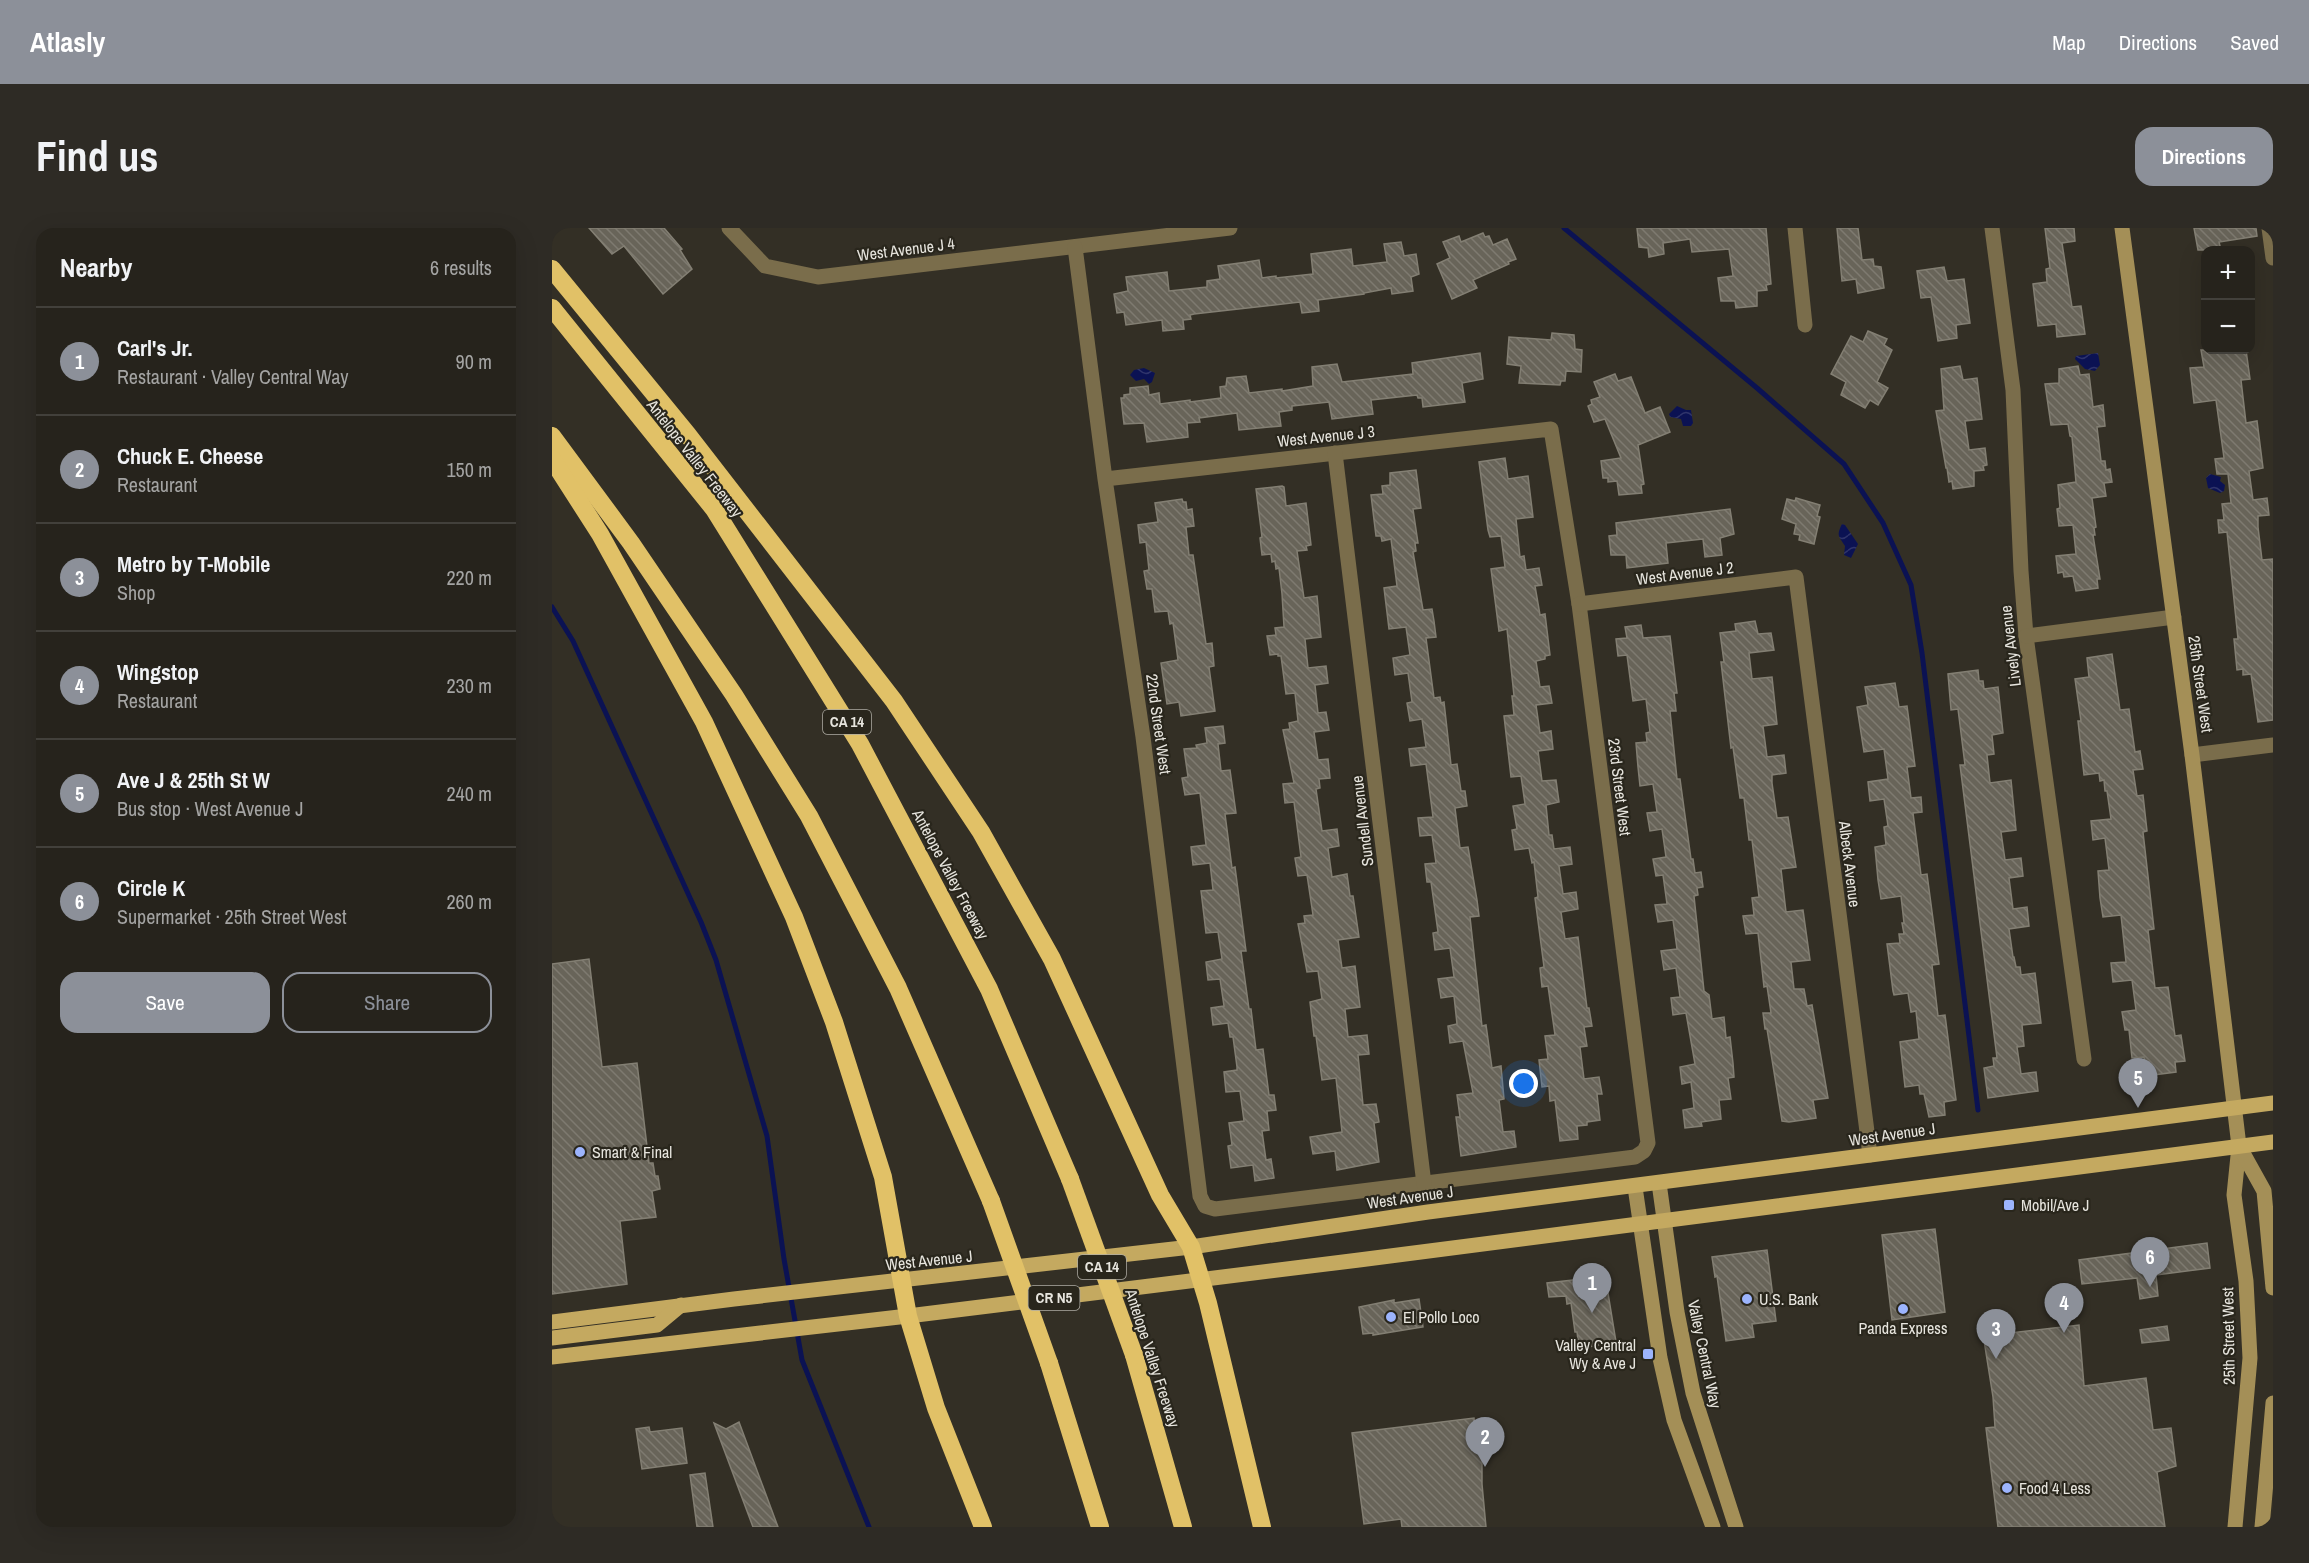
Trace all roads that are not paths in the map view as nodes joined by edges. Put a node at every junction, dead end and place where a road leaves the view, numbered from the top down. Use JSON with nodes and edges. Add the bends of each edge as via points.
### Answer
{"nodes":[{"id":1,"x":729,"y":228,"type":"edge"},
{"id":2,"x":1230,"y":228,"type":"edge"},
{"id":3,"x":1795,"y":228,"type":"edge"},
{"id":4,"x":1992,"y":228,"type":"edge"},
{"id":5,"x":2122,"y":228,"type":"edge"},
{"id":6,"x":2269,"y":228,"type":"edge"},
{"id":7,"x":1075,"y":247,"type":"junction"},
{"id":8,"x":2273,"y":258,"type":"edge"},
{"id":9,"x":552,"y":269,"type":"edge"},
{"id":10,"x":552,"y":308,"type":"edge"},
{"id":11,"x":1805,"y":325,"type":"dead end"},
{"id":12,"x":1551,"y":429,"type":"joint"},
{"id":13,"x":552,"y":436,"type":"edge"},
{"id":14,"x":1335,"y":453,"type":"junction"},
{"id":15,"x":552,"y":459,"type":"edge"},
{"id":16,"x":1105,"y":479,"type":"junction"},
{"id":17,"x":1796,"y":577,"type":"joint"},
{"id":18,"x":1579,"y":604,"type":"junction"},
{"id":19,"x":2174,"y":617,"type":"junction"},
{"id":20,"x":2026,"y":636,"type":"junction"},
{"id":21,"x":2273,"y":746,"type":"edge"},
{"id":22,"x":2192,"y":755,"type":"junction"},
{"id":23,"x":2084,"y":1059,"type":"dead end"},
{"id":24,"x":2273,"y":1103,"type":"edge"},
{"id":25,"x":2235,"y":1107,"type":"junction"},
{"id":26,"x":2273,"y":1142,"type":"edge"},
{"id":27,"x":2240,"y":1146,"type":"junction"},
{"id":28,"x":1644,"y":1151,"type":"joint"},
{"id":29,"x":1870,"y":1155,"type":"junction"},
{"id":30,"x":1659,"y":1183,"type":"junction"},
{"id":31,"x":1424,"y":1184,"type":"junction"},
{"id":32,"x":1635,"y":1187,"type":"junction"},
{"id":33,"x":1205,"y":1206,"type":"joint"},
{"id":34,"x":1664,"y":1220,"type":"junction"},
{"id":35,"x":1641,"y":1224,"type":"junction"},
{"id":36,"x":1191,"y":1247,"type":"junction"},
{"id":37,"x":1201,"y":1280,"type":"junction"},
{"id":38,"x":902,"y":1281,"type":"junction"},
{"id":39,"x":2273,"y":1288,"type":"edge"},
{"id":40,"x":681,"y":1305,"type":"junction"},
{"id":41,"x":908,"y":1316,"type":"junction"},
{"id":42,"x":552,"y":1322,"type":"edge"},
{"id":43,"x":552,"y":1338,"type":"edge"},
{"id":44,"x":552,"y":1357,"type":"edge"},
{"id":45,"x":2273,"y":1402,"type":"edge"},
{"id":46,"x":984,"y":1527,"type":"edge"},
{"id":47,"x":1100,"y":1527,"type":"edge"},
{"id":48,"x":1183,"y":1527,"type":"edge"},
{"id":49,"x":1262,"y":1527,"type":"edge"},
{"id":50,"x":1713,"y":1527,"type":"edge"},
{"id":51,"x":1736,"y":1527,"type":"edge"},
{"id":52,"x":2235,"y":1527,"type":"edge"},
{"id":53,"x":2262,"y":1527,"type":"edge"}],
"edges":[{"from":1,"to":7,"type":"street","name":"West Avenue J 4","via":[[765,266],[818,277]]},
{"from":2,"to":7,"type":"street","name":"West Avenue J 4"},
{"from":3,"to":11,"type":"street"},
{"from":4,"to":20,"type":"street","name":"Lively Avenue","via":[[2013,390]]},
{"from":5,"to":19,"type":"street","name":"25th Street West"},
{"from":6,"to":8,"type":"street"},
{"from":7,"to":16,"type":"street","name":"22nd Street West"},
{"from":9,"to":36,"type":"highway","via":[[688,435],[894,701],[981,832],[1052,959],[1160,1195]]},
{"from":10,"to":48,"type":"highway","name":"Antelope Valley Freeway","number":"CA 14","bridge":true,"via":[[714,509],[860,744],[989,989],[1070,1179],[1134,1355]]},
{"from":12,"to":14,"type":"street","name":"West Avenue J 3"},
{"from":12,"to":18,"type":"street","name":"23rd Street West"},
{"from":13,"to":47,"type":"highway","bridge":true,"via":[[638,552],[734,695],[809,816],[898,988],[991,1201],[1049,1362]]},
{"from":14,"to":16,"type":"street","name":"West Avenue J 3"},
{"from":14,"to":31,"type":"street","name":"Sundell Avenue"},
{"from":15,"to":38,"type":"highway","via":[[600,534],[704,722],[794,917],[834,1022],[883,1177]]},
{"from":16,"to":33,"type":"street","name":"22nd Street West","via":[[1143,737],[1200,1196]]},
{"from":17,"to":18,"type":"street","name":"West Avenue J 2"},
{"from":17,"to":29,"type":"street","name":"Albeck Avenue"},
{"from":18,"to":28,"type":"street","name":"23rd Street West","via":[[1648,1143]]},
{"from":19,"to":20,"type":"street"},
{"from":19,"to":22,"type":"street","name":"25th Street West"},
{"from":20,"to":23,"type":"street","name":"Lively Avenue"},
{"from":21,"to":22,"type":"street"},
{"from":22,"to":25,"type":"street","name":"25th Street West"},
{"from":24,"to":25,"type":"main road","name":"West Avenue J"},
{"from":25,"to":27,"type":"street","name":"25th Street West"},
{"from":25,"to":29,"type":"main road","name":"West Avenue J"},
{"from":26,"to":27,"type":"main road"},
{"from":27,"to":34,"type":"main road"},
{"from":27,"to":39,"type":"street","name":"25th Street West","via":[[2264,1191]]},
{"from":27,"to":52,"type":"street","name":"25th Street West","via":[[2234,1195],[2246,1281],[2250,1358]]},
{"from":28,"to":31,"type":"street","name":"West Avenue J","via":[[1635,1157]]},
{"from":29,"to":30,"type":"main road","name":"West Avenue J"},
{"from":30,"to":32,"type":"main road","name":"West Avenue J"},
{"from":30,"to":34,"type":"street","name":"Valley Central Way"},
{"from":31,"to":33,"type":"street","name":"West Avenue J","via":[[1215,1209]]},
{"from":32,"to":35,"type":"street"},
{"from":32,"to":36,"type":"main road","name":"West Avenue J"},
{"from":34,"to":35,"type":"main road"},
{"from":34,"to":51,"type":"street","name":"Valley Central Way","via":[[1693,1393]]},
{"from":35,"to":37,"type":"main road"},
{"from":35,"to":50,"type":"street","via":[[1660,1358],[1674,1420]]},
{"from":36,"to":37,"type":"highway"},
{"from":36,"to":38,"type":"main road","name":"West Avenue J","number":"CR N5"},
{"from":37,"to":41,"type":"main road","number":"CR N5"},
{"from":37,"to":49,"type":"highway"},
{"from":38,"to":40,"type":"main road","name":"West Avenue J","number":"CR N5"},
{"from":38,"to":41,"type":"highway"},
{"from":40,"to":42,"type":"main road","name":"West Avenue J"},
{"from":40,"to":43,"type":"main road","via":[[657,1325]]},
{"from":41,"to":44,"type":"main road","number":"CR N5"},
{"from":41,"to":46,"type":"highway","via":[[936,1408]]},
{"from":45,"to":53,"type":"street"}]}
